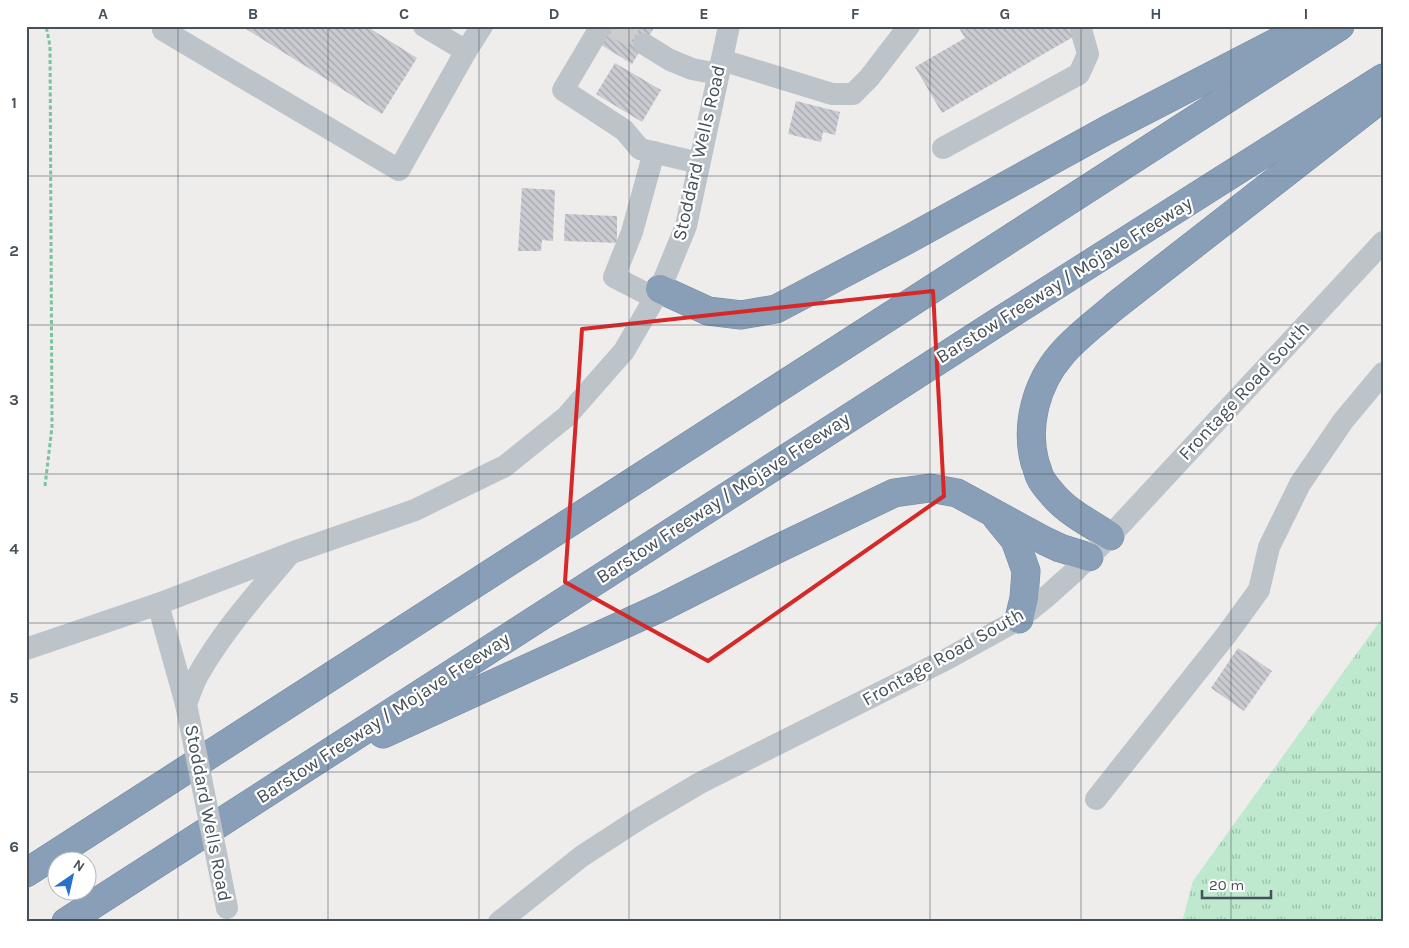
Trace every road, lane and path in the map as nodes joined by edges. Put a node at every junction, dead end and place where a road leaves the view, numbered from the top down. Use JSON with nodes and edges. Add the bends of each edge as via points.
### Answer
{"nodes":[{"id":1,"x":46,"y":26,"type":"edge"},
{"id":2,"x":424,"y":26,"type":"edge"},
{"id":3,"x":482,"y":26,"type":"edge"},
{"id":4,"x":601,"y":26,"type":"edge"},
{"id":5,"x":729,"y":26,"type":"edge"},
{"id":6,"x":909,"y":26,"type":"edge"},
{"id":7,"x":1080,"y":26,"type":"edge"},
{"id":8,"x":1308,"y":26,"type":"edge"},
{"id":9,"x":1340,"y":26,"type":"edge"},
{"id":10,"x":162,"y":28,"type":"edge"},
{"id":11,"x":644,"y":44,"type":"tunnel mouth"},
{"id":12,"x":466,"y":51,"type":"junction"},
{"id":13,"x":720,"y":67,"type":"junction"},
{"id":14,"x":1383,"y":78,"type":"edge"},
{"id":15,"x":1383,"y":97,"type":"edge"},
{"id":16,"x":943,"y":148,"type":"dead end"},
{"id":17,"x":654,"y":152,"type":"junction"},
{"id":18,"x":699,"y":163,"type":"junction"},
{"id":19,"x":1383,"y":242,"type":"edge"},
{"id":20,"x":658,"y":293,"type":"junction"},
{"id":21,"x":1383,"y":373,"type":"edge"},
{"id":22,"x":45,"y":486,"type":"dead end"},
{"id":23,"x":995,"y":515,"type":"junction"},
{"id":24,"x":1110,"y":536,"type":"junction"},
{"id":25,"x":291,"y":553,"type":"junction"},
{"id":26,"x":1089,"y":556,"type":"junction"},
{"id":27,"x":158,"y":604,"type":"junction"},
{"id":28,"x":1019,"y":619,"type":"junction"},
{"id":29,"x":26,"y":649,"type":"edge"},
{"id":30,"x":186,"y":704,"type":"junction"},
{"id":31,"x":295,"y":774,"type":"junction"},
{"id":32,"x":1096,"y":799,"type":"dead end"},
{"id":33,"x":26,"y":873,"type":"edge"},
{"id":34,"x":229,"y":915,"type":"edge"},
{"id":35,"x":66,"y":922,"type":"edge"},
{"id":36,"x":499,"y":922,"type":"edge"}],
"edges":[{"from":1,"to":22,"type":"path","via":[[50,46],[52,427]]},
{"from":2,"to":12,"type":"street"},
{"from":3,"to":12,"type":"street"},
{"from":4,"to":17,"type":"street","via":[[563,90],[624,130],[640,149]]},
{"from":5,"to":13,"type":"street","name":"Stoddard Wells Road"},
{"from":6,"to":13,"type":"street","via":[[853,94],[832,94]]},
{"from":7,"to":16,"type":"street","via":[[1088,54],[1080,74]]},
{"from":8,"to":20,"type":"highway","via":[[1107,130],[776,309],[741,315],[708,311]]},
{"from":9,"to":33,"type":"highway"},
{"from":10,"to":12,"type":"street","via":[[399,170]]},
{"from":11,"to":13,"type":"street","via":[[692,69]]},
{"from":13,"to":18,"type":"street","name":"Stoddard Wells Road"},
{"from":14,"to":31,"type":"highway","name":"Barstow Freeway / Mojave Freeway"},
{"from":15,"to":24,"type":"highway","via":[[1115,306],[1060,355],[1037,396],[1033,415],[1031,434],[1040,478],[1074,513]]},
{"from":17,"to":18,"type":"street"},
{"from":17,"to":20,"type":"street","via":[[632,232],[614,277]]},
{"from":18,"to":20,"type":"street","name":"Stoddard Wells Road","via":[[686,226]]},
{"from":19,"to":24,"type":"street","name":"Frontage Road South"},
{"from":20,"to":25,"type":"street","name":"Stoddard Wells Road","via":[[624,351],[566,417],[504,466],[415,510]]},
{"from":21,"to":32,"type":"street","via":[[1343,421],[1300,484],[1269,547],[1259,590]]},
{"from":23,"to":26,"type":"highway","via":[[1044,541]]},
{"from":23,"to":28,"type":"highway","via":[[1015,540],[1026,570]]},
{"from":23,"to":31,"type":"highway","via":[[957,493],[930,488],[894,493],[664,606]]},
{"from":24,"to":26,"type":"street","name":"Frontage Road South"},
{"from":25,"to":27,"type":"street","name":"Stoddard Wells Road"},
{"from":25,"to":30,"type":"street","name":"Stoddard Wells Road","via":[[219,643]]},
{"from":26,"to":28,"type":"street","name":"Frontage Road South"},
{"from":27,"to":29,"type":"street"},
{"from":27,"to":30,"type":"street","name":"Stoddard Wells Road"},
{"from":28,"to":36,"type":"street","name":"Frontage Road South","via":[[947,660],[692,788],[582,856]]},
{"from":30,"to":34,"type":"street","name":"Stoddard Wells Road","bridge":true},
{"from":31,"to":35,"type":"highway","name":"Barstow Freeway / Mojave Freeway"}]}
